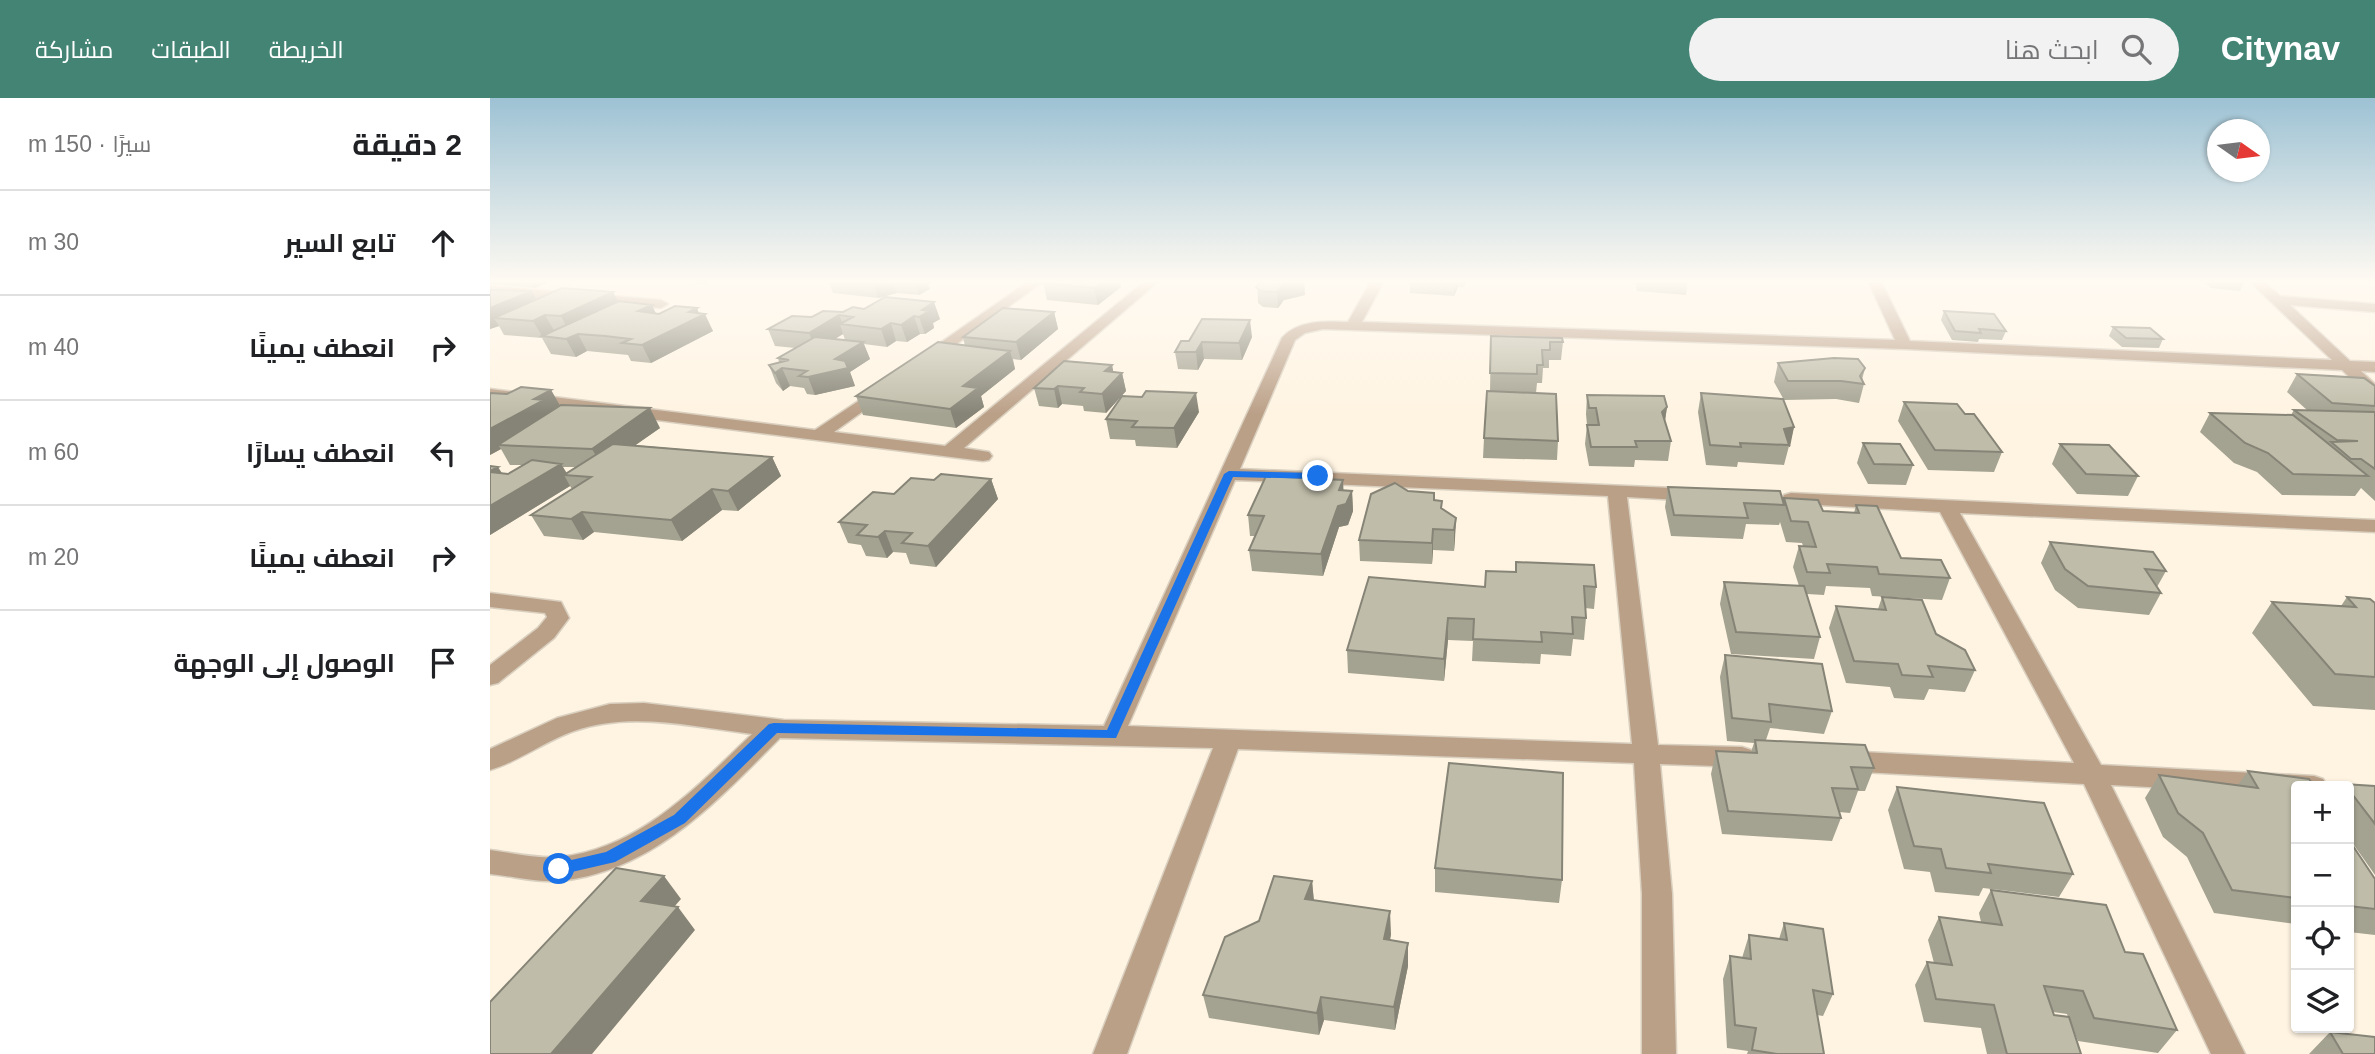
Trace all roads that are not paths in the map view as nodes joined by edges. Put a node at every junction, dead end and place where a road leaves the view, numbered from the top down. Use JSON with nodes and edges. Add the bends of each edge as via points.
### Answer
{"nodes":[{"id":1,"x":973,"y":326,"type":"edge"},
{"id":2,"x":1099,"y":326,"type":"edge"},
{"id":3,"x":1896,"y":326,"type":"edge"},
{"id":4,"x":2303,"y":326,"type":"edge"},
{"id":5,"x":1352,"y":327,"type":"joint"},
{"id":6,"x":1905,"y":345,"type":"junction"},
{"id":7,"x":2343,"y":364,"type":"junction"},
{"id":8,"x":917,"y":365,"type":"edge"},
{"id":9,"x":2375,"y":367,"type":"edge"},
{"id":10,"x":895,"y":381,"type":"edge"},
{"id":11,"x":2375,"y":393,"type":"edge"},
{"id":12,"x":490,"y":394,"type":"edge"},
{"id":13,"x":818,"y":435,"type":"junction"},
{"id":14,"x":950,"y":451,"type":"junction"},
{"id":15,"x":983,"y":456,"type":"dead end"},
{"id":16,"x":1229,"y":474,"type":"junction"},
{"id":17,"x":1617,"y":492,"type":"junction"},
{"id":18,"x":1710,"y":496,"type":"edge"},
{"id":19,"x":1777,"y":499,"type":"edge"},
{"id":20,"x":1947,"y":507,"type":"junction"},
{"id":21,"x":2375,"y":526,"type":"edge"},
{"id":22,"x":490,"y":600,"type":"edge"},
{"id":23,"x":490,"y":677,"type":"edge"},
{"id":24,"x":774,"y":728,"type":"junction"},
{"id":25,"x":1112,"y":735,"type":"junction"},
{"id":26,"x":1228,"y":739,"type":"junction"},
{"id":27,"x":1646,"y":752,"type":"junction"},
{"id":28,"x":1772,"y":758,"type":"edge"},
{"id":29,"x":490,"y":760,"type":"edge"},
{"id":30,"x":1814,"y":760,"type":"edge"},
{"id":31,"x":2092,"y":773,"type":"junction"},
{"id":32,"x":2291,"y":785,"type":"edge"},
{"id":33,"x":490,"y":862,"type":"edge"},
{"id":34,"x":1110,"y":1054,"type":"edge"},
{"id":35,"x":1659,"y":1054,"type":"edge"},
{"id":36,"x":2228,"y":1054,"type":"edge"}],
"edges":[{"from":1,"to":8,"type":"street"},
{"from":2,"to":14,"type":"street"},
{"from":3,"to":6,"type":"street"},
{"from":4,"to":7,"type":"street"},
{"from":5,"to":6,"type":"street"},
{"from":5,"to":16,"type":"street","via":[[1300,330],[1289,338]]},
{"from":6,"to":7,"type":"street"},
{"from":7,"to":9,"type":"street"},
{"from":7,"to":11,"type":"street"},
{"from":10,"to":13,"type":"street"},
{"from":12,"to":13,"type":"street"},
{"from":13,"to":14,"type":"street"},
{"from":14,"to":15,"type":"street"},
{"from":16,"to":17,"type":"street"},
{"from":16,"to":25,"type":"street"},
{"from":17,"to":18,"type":"street"},
{"from":17,"to":27,"type":"street"},
{"from":19,"to":20,"type":"street"},
{"from":20,"to":21,"type":"street"},
{"from":20,"to":31,"type":"street"},
{"from":22,"to":23,"type":"street","via":[[552,607],[558,618]]},
{"from":24,"to":25,"type":"street"},
{"from":24,"to":29,"type":"street","via":[[644,712],[610,713],[566,724]]},
{"from":24,"to":33,"type":"street","via":[[680,819],[609,858],[559,869]]},
{"from":25,"to":26,"type":"street"},
{"from":26,"to":27,"type":"street"},
{"from":26,"to":34,"type":"street"},
{"from":27,"to":28,"type":"street"},
{"from":27,"to":35,"type":"street","via":[[1657,894]]},
{"from":30,"to":31,"type":"street"},
{"from":31,"to":32,"type":"street"},
{"from":31,"to":36,"type":"street"}]}
